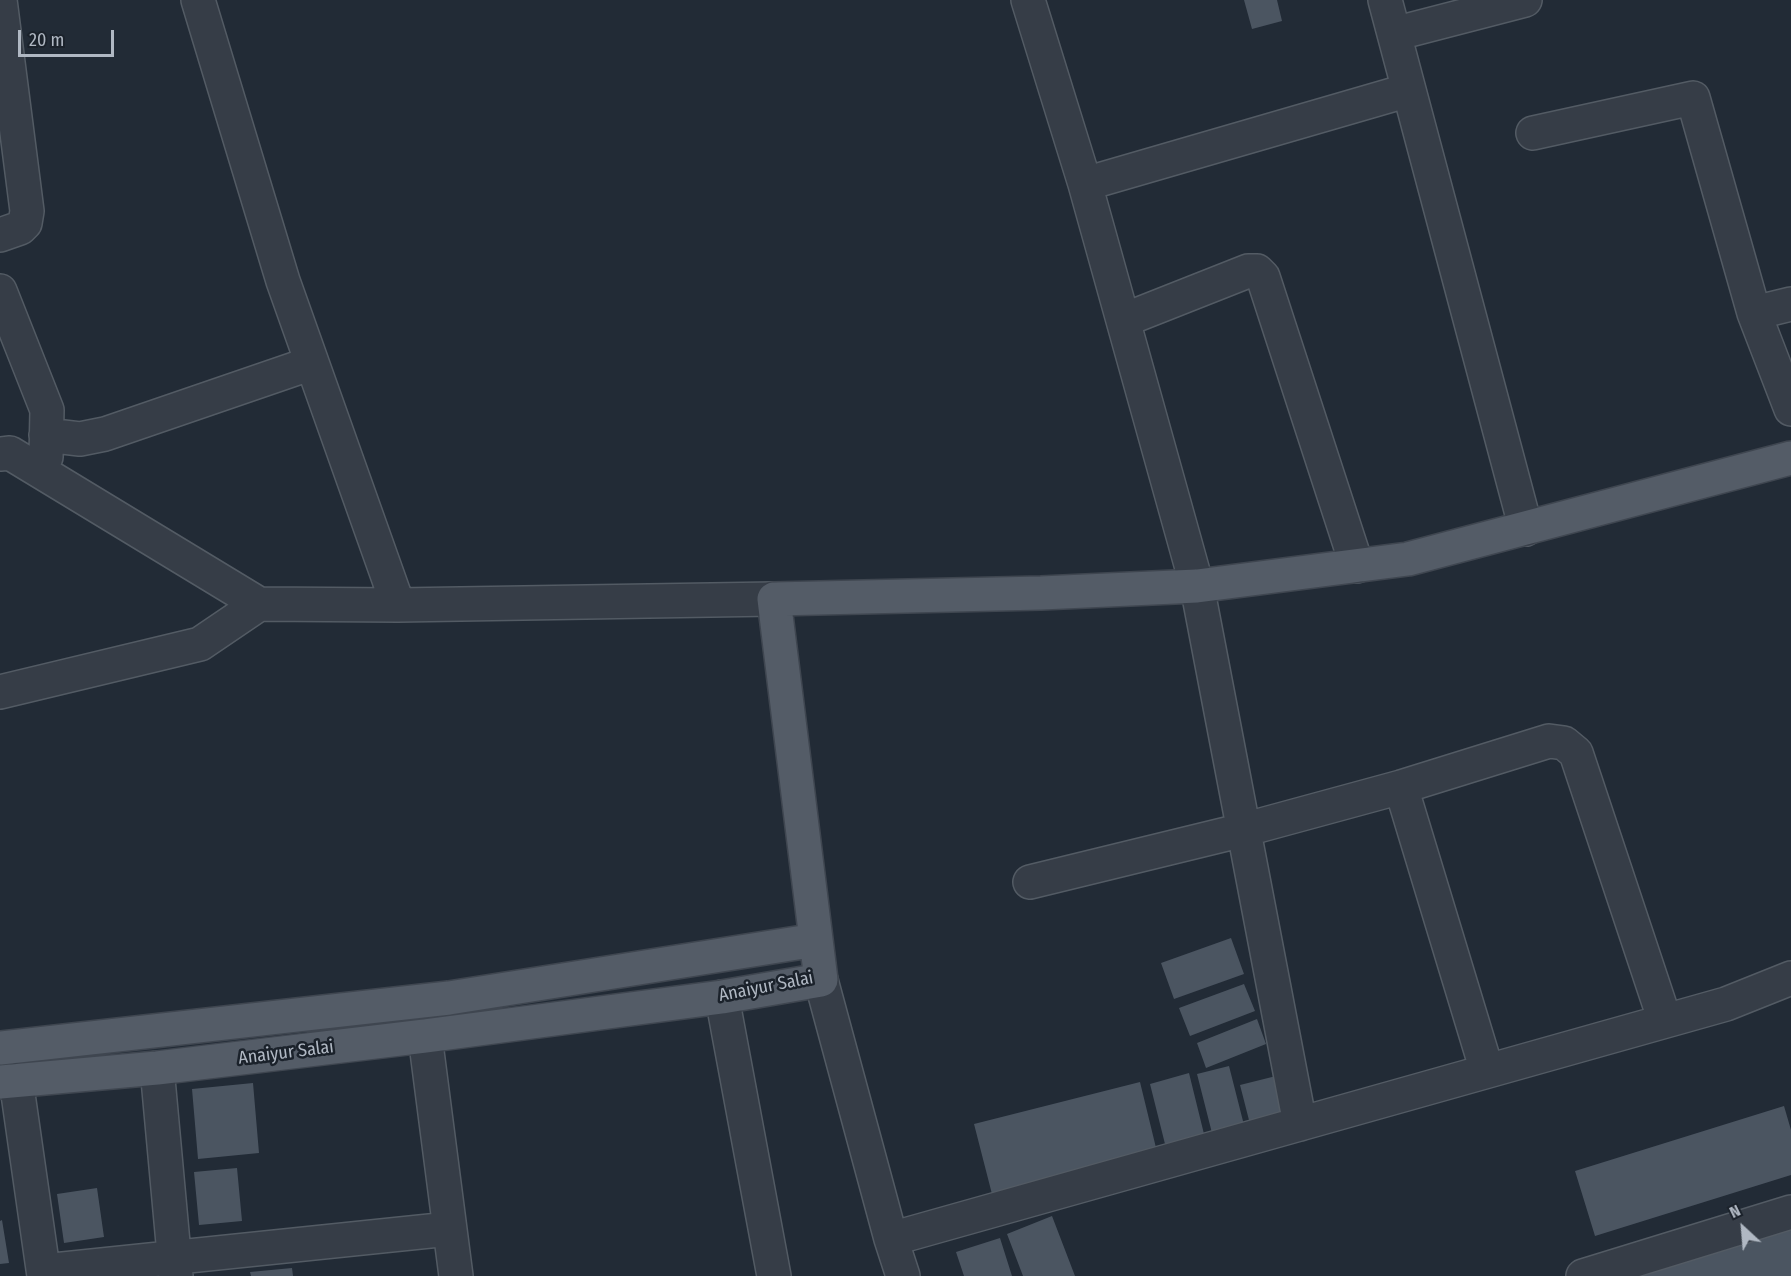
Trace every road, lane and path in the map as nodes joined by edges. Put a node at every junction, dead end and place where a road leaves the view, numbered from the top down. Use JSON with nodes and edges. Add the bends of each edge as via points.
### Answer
{"nodes":[{"id":1,"x":0,"y":0,"type":"edge"},
{"id":2,"x":198,"y":0,"type":"edge"},
{"id":3,"x":1028,"y":0,"type":"edge"},
{"id":4,"x":1385,"y":0,"type":"edge"},
{"id":5,"x":1525,"y":0,"type":"edge"},
{"id":6,"x":1394,"y":34,"type":"junction"},
{"id":7,"x":1409,"y":90,"type":"junction"},
{"id":8,"x":1533,"y":133,"type":"dead end"},
{"id":9,"x":1085,"y":184,"type":"junction"},
{"id":10,"x":0,"y":235,"type":"edge"},
{"id":11,"x":0,"y":291,"type":"edge"},
{"id":12,"x":1791,"y":304,"type":"edge"},
{"id":13,"x":1754,"y":314,"type":"junction"},
{"id":14,"x":1124,"y":320,"type":"junction"},
{"id":15,"x":312,"y":363,"type":"junction"},
{"id":16,"x":1791,"y":409,"type":"edge"},
{"id":17,"x":46,"y":435,"type":"junction"},
{"id":18,"x":0,"y":454,"type":"edge"},
{"id":19,"x":1791,"y":458,"type":"edge"},
{"id":20,"x":45,"y":474,"type":"junction"},
{"id":21,"x":1527,"y":528,"type":"junction"},
{"id":22,"x":1357,"y":566,"type":"junction"},
{"id":23,"x":1197,"y":586,"type":"junction"},
{"id":24,"x":774,"y":599,"type":"junction"},
{"id":25,"x":259,"y":604,"type":"junction"},
{"id":26,"x":398,"y":605,"type":"junction"},
{"id":27,"x":0,"y":692,"type":"edge"},
{"id":28,"x":1401,"y":787,"type":"junction"},
{"id":29,"x":1243,"y":830,"type":"junction"},
{"id":30,"x":1030,"y":882,"type":"dead end"},
{"id":31,"x":816,"y":940,"type":"junction"},
{"id":32,"x":1791,"y":978,"type":"edge"},
{"id":33,"x":821,"y":980,"type":"junction"},
{"id":34,"x":722,"y":997,"type":"junction"},
{"id":35,"x":1665,"y":1021,"type":"junction"},
{"id":36,"x":425,"y":1036,"type":"junction"},
{"id":37,"x":0,"y":1048,"type":"edge"},
{"id":38,"x":157,"y":1068,"type":"junction"},
{"id":39,"x":1487,"y":1071,"type":"junction"},
{"id":40,"x":8,"y":1081,"type":"edge"},
{"id":41,"x":1300,"y":1124,"type":"junction"},
{"id":42,"x":1791,"y":1212,"type":"edge"},
{"id":43,"x":449,"y":1229,"type":"junction"},
{"id":44,"x":891,"y":1239,"type":"junction"},
{"id":45,"x":175,"y":1266,"type":"edge"},
{"id":46,"x":44,"y":1274,"type":"edge"},
{"id":47,"x":456,"y":1276,"type":"edge"},
{"id":48,"x":774,"y":1276,"type":"edge"},
{"id":49,"x":903,"y":1276,"type":"edge"},
{"id":50,"x":1582,"y":1276,"type":"edge"}],
"edges":[{"from":1,"to":10,"type":"street","via":[[27,211],[20,228]]},
{"from":2,"to":15,"type":"street"},
{"from":3,"to":9,"type":"street"},
{"from":4,"to":6,"type":"street"},
{"from":5,"to":6,"type":"street"},
{"from":6,"to":7,"type":"street"},
{"from":7,"to":9,"type":"street"},
{"from":7,"to":21,"type":"street"},
{"from":8,"to":13,"type":"street","via":[[1693,98]]},
{"from":9,"to":14,"type":"street"},
{"from":11,"to":17,"type":"street","via":[[47,410]]},
{"from":12,"to":13,"type":"street"},
{"from":13,"to":16,"type":"street"},
{"from":14,"to":22,"type":"street","via":[[1248,271],[1257,271],[1263,277]]},
{"from":14,"to":23,"type":"street"},
{"from":15,"to":17,"type":"street","via":[[105,434],[80,440]]},
{"from":15,"to":26,"type":"street"},
{"from":17,"to":20,"type":"street"},
{"from":18,"to":20,"type":"street","via":[[10,453]]},
{"from":19,"to":21,"type":"main road"},
{"from":20,"to":25,"type":"street"},
{"from":21,"to":22,"type":"main road","via":[[1408,559]]},
{"from":22,"to":23,"type":"main road"},
{"from":23,"to":24,"type":"main road"},
{"from":23,"to":29,"type":"street"},
{"from":24,"to":26,"type":"street"},
{"from":24,"to":31,"type":"main road"},
{"from":25,"to":26,"type":"street"},
{"from":25,"to":27,"type":"street","via":[[200,644]]},
{"from":28,"to":29,"type":"street"},
{"from":28,"to":35,"type":"street","via":[[1549,741],[1564,743],[1576,753]]},
{"from":28,"to":39,"type":"street"},
{"from":29,"to":30,"type":"street"},
{"from":29,"to":41,"type":"street"},
{"from":31,"to":33,"type":"main road","name":"Anaiyur Salai"},
{"from":31,"to":37,"type":"main road","name":"Anaiyur Salai","via":[[448,998]]},
{"from":32,"to":35,"type":"street","via":[[1726,1004]]},
{"from":33,"to":34,"type":"main road","name":"Anaiyur Salai"},
{"from":33,"to":44,"type":"street"},
{"from":34,"to":36,"type":"main road","name":"Anaiyur Salai"},
{"from":34,"to":48,"type":"street"},
{"from":35,"to":39,"type":"street"},
{"from":36,"to":38,"type":"main road","name":"Anaiyur Salai"},
{"from":36,"to":43,"type":"street"},
{"from":38,"to":40,"type":"main road","name":"Anaiyur Salai"},
{"from":38,"to":45,"type":"street"},
{"from":39,"to":41,"type":"street"},
{"from":40,"to":46,"type":"street"},
{"from":41,"to":44,"type":"street"},
{"from":42,"to":50,"type":"street"},
{"from":43,"to":45,"type":"street"},
{"from":43,"to":47,"type":"street"},
{"from":44,"to":49,"type":"street"},
{"from":45,"to":46,"type":"street"}]}
